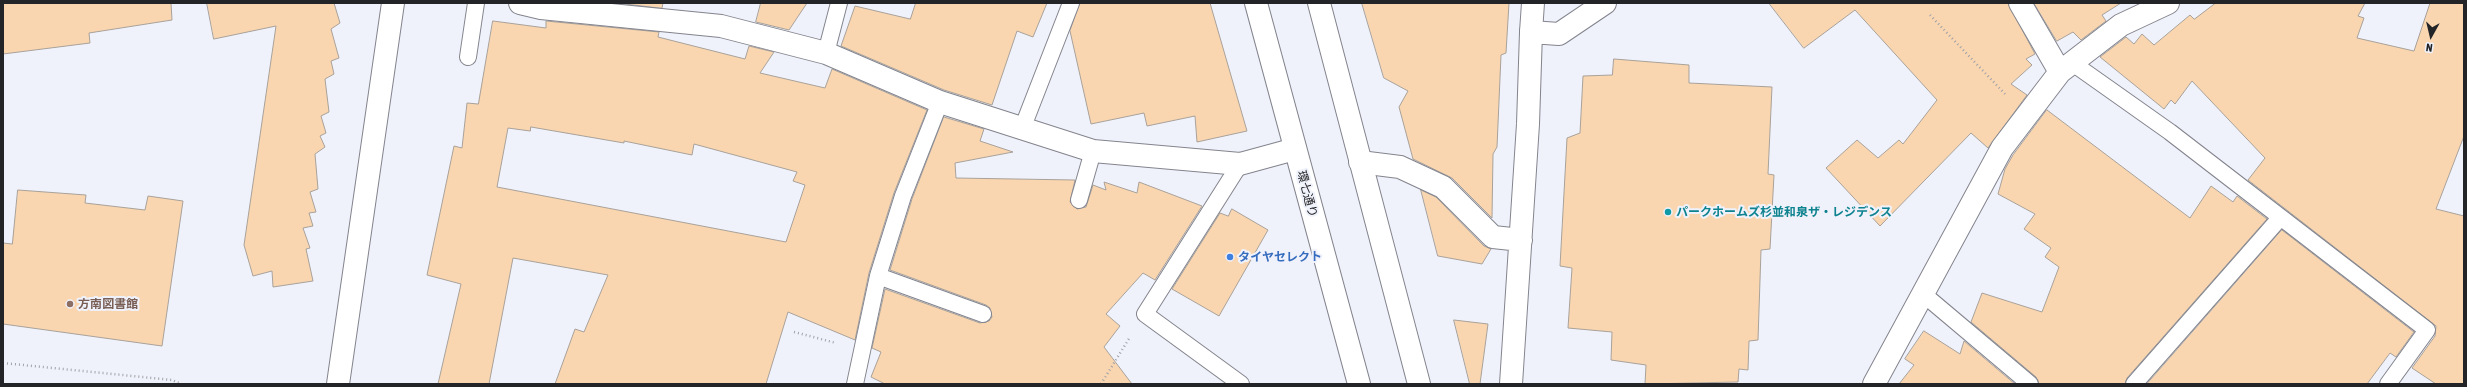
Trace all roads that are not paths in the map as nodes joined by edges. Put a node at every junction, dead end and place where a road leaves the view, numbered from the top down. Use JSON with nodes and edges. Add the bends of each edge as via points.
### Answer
{"nodes":[{"id":1,"x":393,"y":3,"type":"edge"},
{"id":2,"x":476,"y":3,"type":"edge"},
{"id":3,"x":839,"y":3,"type":"edge"},
{"id":4,"x":1072,"y":3,"type":"edge"},
{"id":5,"x":1256,"y":3,"type":"edge"},
{"id":6,"x":1319,"y":3,"type":"edge"},
{"id":7,"x":1533,"y":3,"type":"edge"},
{"id":8,"x":1605,"y":3,"type":"edge"},
{"id":9,"x":2020,"y":3,"type":"edge"},
{"id":10,"x":2168,"y":3,"type":"edge"},
{"id":11,"x":534,"y":5,"type":"edge"},
{"id":12,"x":1531,"y":32,"type":"junction"},
{"id":13,"x":826,"y":53,"type":"junction"},
{"id":14,"x":468,"y":57,"type":"dead end"},
{"id":15,"x":2066,"y":67,"type":"junction"},
{"id":16,"x":940,"y":102,"type":"junction"},
{"id":17,"x":1022,"y":129,"type":"junction"},
{"id":18,"x":1295,"y":150,"type":"junction"},
{"id":19,"x":1093,"y":151,"type":"junction"},
{"id":20,"x":1360,"y":162,"type":"junction"},
{"id":21,"x":1240,"y":164,"type":"junction"},
{"id":22,"x":1079,"y":200,"type":"dead end"},
{"id":23,"x":2280,"y":218,"type":"junction"},
{"id":24,"x":1521,"y":240,"type":"junction"},
{"id":25,"x":878,"y":276,"type":"junction"},
{"id":26,"x":1922,"y":293,"type":"junction"},
{"id":27,"x":983,"y":314,"type":"dead end"},
{"id":28,"x":338,"y":384,"type":"edge"},
{"id":29,"x":855,"y":384,"type":"edge"},
{"id":30,"x":1241,"y":384,"type":"edge"},
{"id":31,"x":1359,"y":384,"type":"edge"},
{"id":32,"x":1419,"y":384,"type":"edge"},
{"id":33,"x":1511,"y":384,"type":"edge"},
{"id":34,"x":1874,"y":384,"type":"edge"},
{"id":35,"x":2030,"y":384,"type":"edge"},
{"id":36,"x":2134,"y":384,"type":"edge"},
{"id":37,"x":2388,"y":384,"type":"edge"}],
"edges":[{"from":1,"to":28,"type":"street"},
{"from":2,"to":14,"type":"lane"},
{"from":3,"to":13,"type":"lane"},
{"from":4,"to":17,"type":"lane"},
{"from":5,"to":18,"type":"street","name":"環七通り"},
{"from":6,"to":20,"type":"street"},
{"from":7,"to":12,"type":"street"},
{"from":8,"to":12,"type":"street","via":[[1559,34]]},
{"from":9,"to":15,"type":"street"},
{"from":10,"to":15,"type":"street","via":[[2121,25]]},
{"from":11,"to":13,"type":"street","via":[[721,26]]},
{"from":12,"to":24,"type":"street"},
{"from":13,"to":16,"type":"street"},
{"from":15,"to":23,"type":"lane","via":[[2170,132]]},
{"from":15,"to":26,"type":"street","via":[[2002,148]]},
{"from":16,"to":17,"type":"street"},
{"from":16,"to":25,"type":"lane","via":[[902,196]]},
{"from":17,"to":19,"type":"street"},
{"from":18,"to":21,"type":"street"},
{"from":18,"to":31,"type":"street","name":"環七通り"},
{"from":19,"to":21,"type":"street"},
{"from":19,"to":22,"type":"lane"},
{"from":20,"to":24,"type":"street","via":[[1400,167],[1443,187],[1493,237]]},
{"from":20,"to":32,"type":"street"},
{"from":21,"to":30,"type":"lane","via":[[1145,314]]},
{"from":23,"to":36,"type":"lane"},
{"from":23,"to":37,"type":"lane","via":[[2427,330]]},
{"from":24,"to":33,"type":"street"},
{"from":25,"to":27,"type":"lane"},
{"from":25,"to":29,"type":"lane"},
{"from":26,"to":34,"type":"street"},
{"from":26,"to":35,"type":"lane"}]}
